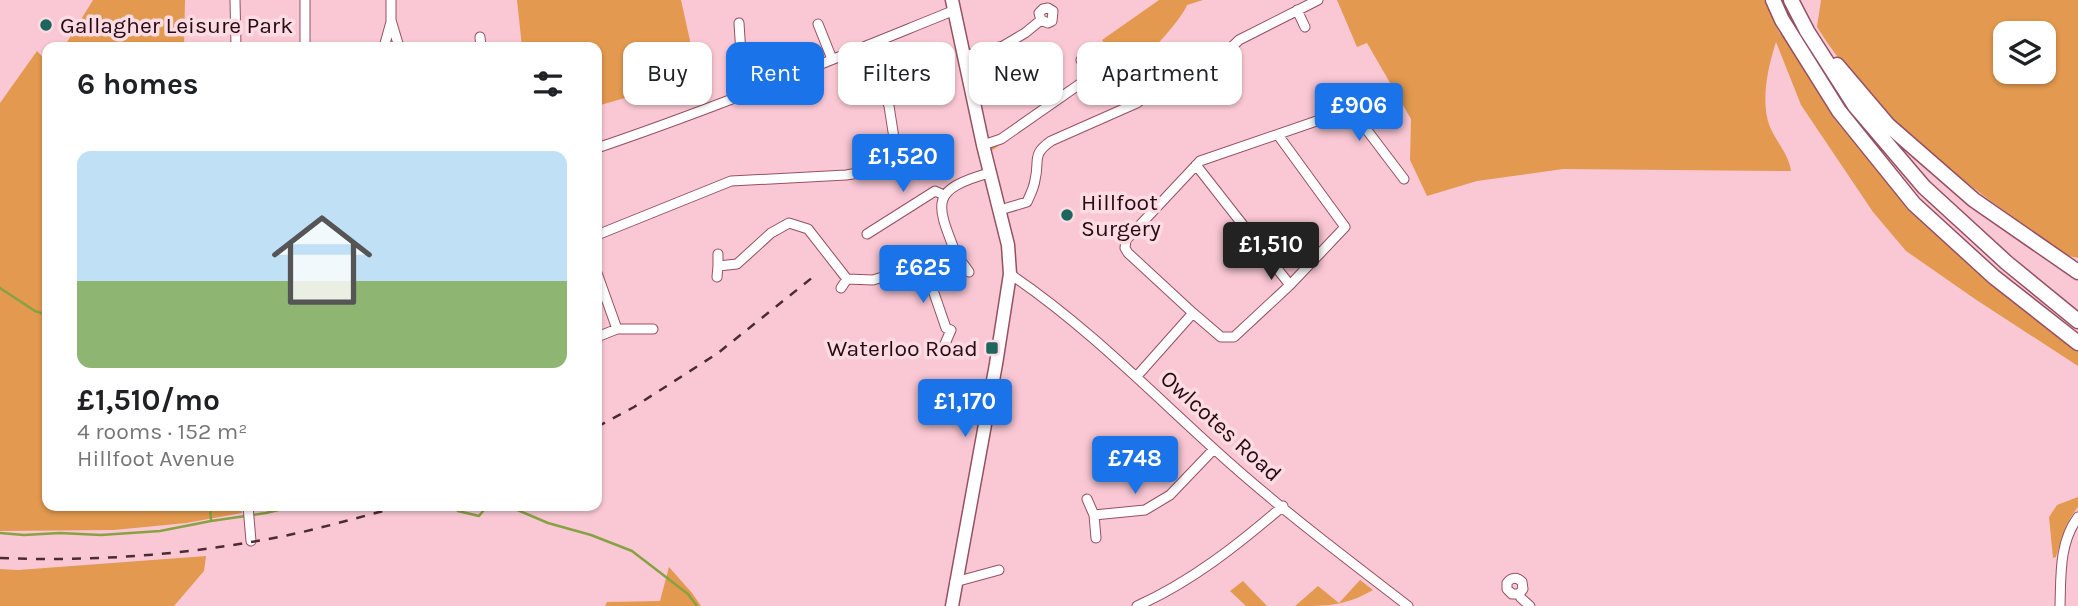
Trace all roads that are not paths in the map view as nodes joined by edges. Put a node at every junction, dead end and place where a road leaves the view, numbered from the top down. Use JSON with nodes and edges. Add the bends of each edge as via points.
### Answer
{"nodes":[{"id":1,"x":235,"y":0,"type":"edge"},
{"id":2,"x":305,"y":0,"type":"edge"},
{"id":3,"x":391,"y":0,"type":"edge"},
{"id":4,"x":1318,"y":0,"type":"edge"},
{"id":5,"x":1773,"y":0,"type":"edge"},
{"id":6,"x":1792,"y":0,"type":"edge"},
{"id":7,"x":954,"y":5,"type":"edge"},
{"id":8,"x":1297,"y":10,"type":"junction"},
{"id":9,"x":391,"y":20,"type":"junction"},
{"id":10,"x":1041,"y":20,"type":"dead end"},
{"id":11,"x":739,"y":23,"type":"dead end"},
{"id":12,"x":818,"y":24,"type":"dead end"},
{"id":13,"x":1305,"y":27,"type":"dead end"},
{"id":14,"x":236,"y":42,"type":"edge"},
{"id":15,"x":305,"y":42,"type":"edge"},
{"id":16,"x":385,"y":42,"type":"edge"},
{"id":17,"x":398,"y":42,"type":"edge"},
{"id":18,"x":740,"y":42,"type":"edge"},
{"id":19,"x":874,"y":42,"type":"edge"},
{"id":20,"x":964,"y":55,"type":"junction"},
{"id":21,"x":838,"y":57,"type":"edge"},
{"id":22,"x":832,"y":59,"type":"junction"},
{"id":23,"x":824,"y":62,"type":"edge"},
{"id":24,"x":1077,"y":86,"type":"edge"},
{"id":25,"x":726,"y":101,"type":"edge"},
{"id":26,"x":889,"y":105,"type":"edge"},
{"id":27,"x":1278,"y":135,"type":"junction"},
{"id":28,"x":983,"y":145,"type":"junction"},
{"id":29,"x":602,"y":146,"type":"edge"},
{"id":30,"x":1196,"y":165,"type":"junction"},
{"id":31,"x":989,"y":173,"type":"junction"},
{"id":32,"x":1404,"y":179,"type":"dead end"},
{"id":33,"x":944,"y":195,"type":"junction"},
{"id":34,"x":1000,"y":210,"type":"junction"},
{"id":35,"x":602,"y":232,"type":"edge"},
{"id":36,"x":867,"y":234,"type":"dead end"},
{"id":37,"x":718,"y":254,"type":"dead end"},
{"id":38,"x":956,"y":254,"type":"junction"},
{"id":39,"x":924,"y":264,"type":"junction"},
{"id":40,"x":718,"y":267,"type":"junction"},
{"id":41,"x":969,"y":272,"type":"dead end"},
{"id":42,"x":2078,"y":272,"type":"edge"},
{"id":43,"x":1010,"y":274,"type":"junction"},
{"id":44,"x":717,"y":277,"type":"dead end"},
{"id":45,"x":847,"y":279,"type":"junction"},
{"id":46,"x":1290,"y":285,"type":"junction"},
{"id":47,"x":602,"y":287,"type":"edge"},
{"id":48,"x":841,"y":288,"type":"dead end"},
{"id":49,"x":1193,"y":313,"type":"junction"},
{"id":50,"x":2078,"y":321,"type":"edge"},
{"id":51,"x":653,"y":329,"type":"dead end"},
{"id":52,"x":617,"y":330,"type":"junction"},
{"id":53,"x":602,"y":335,"type":"edge"},
{"id":54,"x":2078,"y":343,"type":"edge"},
{"id":55,"x":944,"y":346,"type":"dead end"},
{"id":56,"x":1137,"y":376,"type":"junction"},
{"id":57,"x":1214,"y":449,"type":"junction"},
{"id":58,"x":1087,"y":499,"type":"dead end"},
{"id":59,"x":1283,"y":506,"type":"junction"},
{"id":60,"x":248,"y":511,"type":"edge"},
{"id":61,"x":1094,"y":515,"type":"junction"},
{"id":62,"x":2077,"y":520,"type":"edge"},
{"id":63,"x":1096,"y":538,"type":"dead end"},
{"id":64,"x":251,"y":541,"type":"dead end"},
{"id":65,"x":999,"y":570,"type":"dead end"},
{"id":66,"x":955,"y":582,"type":"junction"},
{"id":67,"x":1519,"y":594,"type":"dead end"},
{"id":68,"x":952,"y":606,"type":"edge"},
{"id":69,"x":1137,"y":606,"type":"edge"},
{"id":70,"x":1408,"y":606,"type":"edge"},
{"id":71,"x":1530,"y":606,"type":"edge"},
{"id":72,"x":2060,"y":606,"type":"edge"}],
"edges":[{"from":1,"to":14,"type":"street"},
{"from":2,"to":15,"type":"street"},
{"from":3,"to":9,"type":"street"},
{"from":4,"to":8,"type":"street"},
{"from":5,"to":54,"type":"highway","via":[[1839,111],[1914,204],[1994,277]]},
{"from":6,"to":42,"type":"highway","via":[[1831,57],[1888,125],[1974,200]]},
{"from":6,"to":50,"type":"highway","via":[[1855,106],[1924,187]]},
{"from":7,"to":19,"type":"street"},
{"from":7,"to":20,"type":"main road"},
{"from":8,"to":13,"type":"street"},
{"from":8,"to":34,"type":"street","via":[[1239,40],[1208,70],[1184,83],[1150,93],[1051,141],[1039,150],[1027,202]]},
{"from":9,"to":16,"type":"street"},
{"from":9,"to":17,"type":"street"},
{"from":10,"to":20,"type":"street","via":[[1003,46]]},
{"from":11,"to":18,"type":"street"},
{"from":12,"to":22,"type":"street"},
{"from":20,"to":28,"type":"main road"},
{"from":21,"to":22,"type":"street"},
{"from":22,"to":23,"type":"street"},
{"from":24,"to":28,"type":"street","via":[[1001,139]]},
{"from":25,"to":29,"type":"street"},
{"from":26,"to":35,"type":"street","via":[[895,151],[886,162],[846,175],[731,181]]},
{"from":27,"to":30,"type":"street"},
{"from":27,"to":32,"type":"street","via":[[1336,111],[1347,111],[1357,117]]},
{"from":27,"to":46,"type":"street","via":[[1345,227]]},
{"from":28,"to":31,"type":"main road"},
{"from":30,"to":46,"type":"street"},
{"from":30,"to":49,"type":"street","via":[[1124,244],[1128,253]]},
{"from":31,"to":33,"type":"street","via":[[967,179]]},
{"from":31,"to":34,"type":"main road"},
{"from":33,"to":36,"type":"street","via":[[935,191]]},
{"from":33,"to":38,"type":"street","via":[[944,222]]},
{"from":34,"to":43,"type":"main road"},
{"from":37,"to":40,"type":"street"},
{"from":38,"to":39,"type":"street"},
{"from":38,"to":41,"type":"street"},
{"from":39,"to":45,"type":"street","via":[[873,280]]},
{"from":39,"to":55,"type":"street","via":[[946,328],[951,330]]},
{"from":40,"to":44,"type":"street"},
{"from":40,"to":45,"type":"street","via":[[737,264],[789,223],[808,229]]},
{"from":43,"to":56,"type":"street","name":"Owlcotes Road"},
{"from":43,"to":66,"type":"main road"},
{"from":45,"to":48,"type":"street"},
{"from":46,"to":49,"type":"street","via":[[1234,337],[1221,337]]},
{"from":47,"to":52,"type":"street"},
{"from":49,"to":56,"type":"street"},
{"from":51,"to":52,"type":"street"},
{"from":52,"to":53,"type":"street"},
{"from":56,"to":57,"type":"street","name":"Owlcotes Road"},
{"from":57,"to":59,"type":"street","name":"Owlcotes Road"},
{"from":57,"to":61,"type":"street","via":[[1170,495],[1145,510]]},
{"from":58,"to":61,"type":"street"},
{"from":59,"to":69,"type":"street","via":[[1239,544]]},
{"from":59,"to":70,"type":"street","name":"Owlcotes Road"},
{"from":60,"to":64,"type":"street"},
{"from":61,"to":63,"type":"street"},
{"from":62,"to":72,"type":"street","via":[[2067,535],[2061,561]]},
{"from":65,"to":66,"type":"street"},
{"from":66,"to":68,"type":"main road"},
{"from":67,"to":71,"type":"street"}]}
